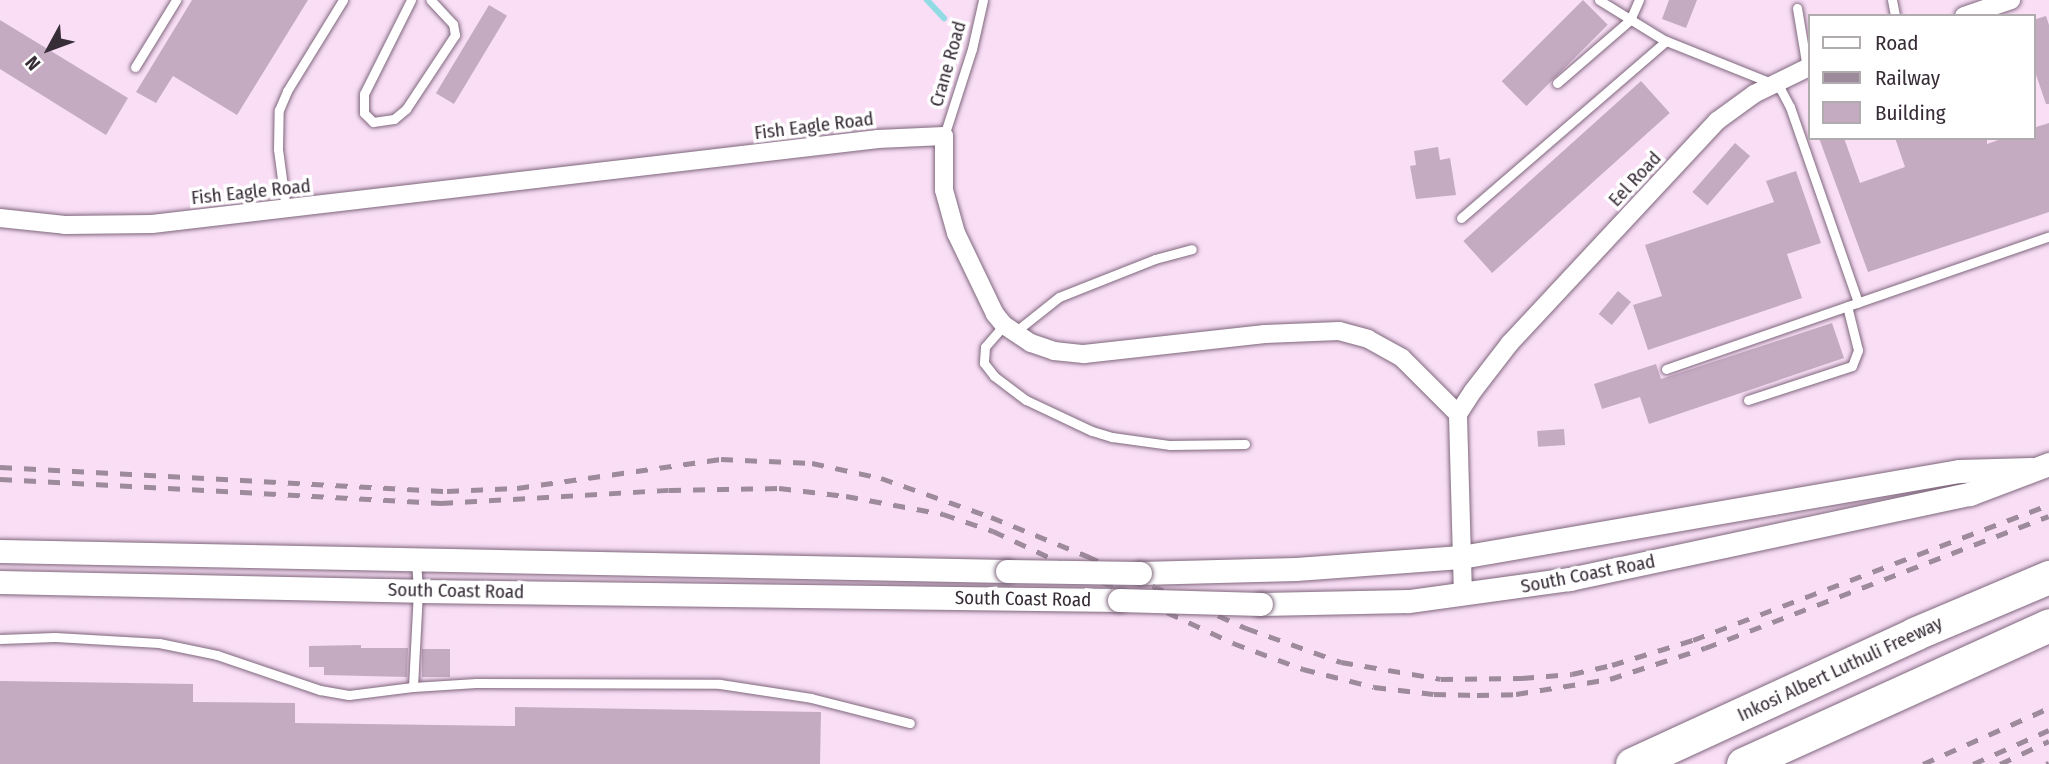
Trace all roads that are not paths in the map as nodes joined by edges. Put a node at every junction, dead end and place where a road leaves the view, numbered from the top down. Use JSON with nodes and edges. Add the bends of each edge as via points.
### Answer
{"nodes":[{"id":1,"x":176,"y":0,"type":"edge"},
{"id":2,"x":343,"y":0,"type":"edge"},
{"id":3,"x":411,"y":0,"type":"edge"},
{"id":4,"x":431,"y":0,"type":"edge"},
{"id":5,"x":983,"y":0,"type":"edge"},
{"id":6,"x":1599,"y":0,"type":"edge"},
{"id":7,"x":1639,"y":0,"type":"edge"},
{"id":8,"x":2011,"y":0,"type":"edge"},
{"id":9,"x":1984,"y":4,"type":"edge"},
{"id":10,"x":1797,"y":8,"type":"dead end"},
{"id":11,"x":1967,"y":14,"type":"edge"},
{"id":12,"x":1630,"y":20,"type":"junction"},
{"id":13,"x":1666,"y":41,"type":"junction"},
{"id":14,"x":135,"y":67,"type":"dead end"},
{"id":15,"x":1808,"y":68,"type":"edge"},
{"id":16,"x":1558,"y":83,"type":"dead end"},
{"id":17,"x":1774,"y":84,"type":"junction"},
{"id":18,"x":944,"y":136,"type":"junction"},
{"id":19,"x":286,"y":209,"type":"junction"},
{"id":20,"x":0,"y":218,"type":"edge"},
{"id":21,"x":1461,"y":218,"type":"dead end"},
{"id":22,"x":2049,"y":236,"type":"edge"},
{"id":23,"x":1192,"y":249,"type":"dead end"},
{"id":24,"x":1858,"y":302,"type":"junction"},
{"id":25,"x":1847,"y":306,"type":"junction"},
{"id":26,"x":1009,"y":329,"type":"junction"},
{"id":27,"x":1666,"y":369,"type":"dead end"},
{"id":28,"x":1748,"y":400,"type":"dead end"},
{"id":29,"x":1458,"y":414,"type":"junction"},
{"id":30,"x":1245,"y":444,"type":"dead end"},
{"id":31,"x":2040,"y":467,"type":"edge"},
{"id":32,"x":0,"y":551,"type":"edge"},
{"id":33,"x":1461,"y":557,"type":"junction"},
{"id":34,"x":415,"y":559,"type":"junction"},
{"id":35,"x":2049,"y":577,"type":"edge"},
{"id":36,"x":0,"y":582,"type":"edge"},
{"id":37,"x":418,"y":591,"type":"junction"},
{"id":38,"x":1463,"y":595,"type":"junction"},
{"id":39,"x":2049,"y":625,"type":"edge"},
{"id":40,"x":0,"y":639,"type":"edge"},
{"id":41,"x":413,"y":687,"type":"junction"},
{"id":42,"x":910,"y":723,"type":"dead end"},
{"id":43,"x":1632,"y":764,"type":"edge"},
{"id":44,"x":1743,"y":764,"type":"edge"}],
"edges":[{"from":1,"to":14,"type":"lane"},
{"from":2,"to":19,"type":"lane","via":[[279,110],[278,149]]},
{"from":3,"to":4,"type":"lane","via":[[363,94],[364,113],[373,122],[394,119],[406,109],[455,35],[453,24]]},
{"from":5,"to":18,"type":"lane","name":"Crane Road"},
{"from":6,"to":12,"type":"lane"},
{"from":7,"to":12,"type":"lane"},
{"from":8,"to":9,"type":"street"},
{"from":9,"to":11,"type":"street"},
{"from":10,"to":15,"type":"lane"},
{"from":12,"to":13,"type":"lane"},
{"from":12,"to":16,"type":"lane"},
{"from":13,"to":17,"type":"lane"},
{"from":13,"to":21,"type":"lane"},
{"from":15,"to":17,"type":"street","name":"Eel Road"},
{"from":17,"to":24,"type":"lane","via":[[1790,107]]},
{"from":17,"to":29,"type":"street","name":"Eel Road","via":[[1717,121],[1510,343]]},
{"from":18,"to":19,"type":"street","name":"Fish Eagle Road","via":[[878,139]]},
{"from":18,"to":26,"type":"street","via":[[944,190],[956,233],[991,308]]},
{"from":19,"to":20,"type":"street","name":"Fish Eagle Road","via":[[106,226]]},
{"from":22,"to":24,"type":"lane"},
{"from":23,"to":26,"type":"lane","via":[[1059,297]]},
{"from":24,"to":25,"type":"lane"},
{"from":25,"to":27,"type":"lane"},
{"from":25,"to":28,"type":"lane","via":[[1858,350],[1852,366]]},
{"from":26,"to":29,"type":"street","via":[[1054,351],[1084,354],[1265,334],[1339,331],[1368,339],[1402,358]]},
{"from":26,"to":30,"type":"lane","via":[[985,347],[984,363],[1026,400],[1092,431],[1123,439],[1170,445]]},
{"from":29,"to":33,"type":"street"},
{"from":31,"to":33,"type":"street","name":"South Coast Road","via":[[1958,471]]},
{"from":31,"to":38,"type":"street","name":"South Coast Road","via":[[1970,494],[1569,579]]},
{"from":32,"to":34,"type":"street","name":"South Coast Road"},
{"from":33,"to":34,"type":"street","name":"South Coast Road","bridge":true,"via":[[1296,569],[1140,573]]},
{"from":33,"to":38,"type":"street"},
{"from":34,"to":37,"type":"lane"},
{"from":35,"to":43,"type":"highway","name":"Inkosi Albert Luthuli Freeway"},
{"from":36,"to":37,"type":"street","name":"South Coast Road"},
{"from":37,"to":38,"type":"street","name":"South Coast Road","bridge":true,"via":[[1261,604],[1409,601]]},
{"from":37,"to":41,"type":"lane"},
{"from":39,"to":44,"type":"highway"},
{"from":40,"to":41,"type":"lane","via":[[159,643],[217,654],[320,690],[349,695]]},
{"from":41,"to":42,"type":"lane","via":[[720,684],[811,698]]}]}
